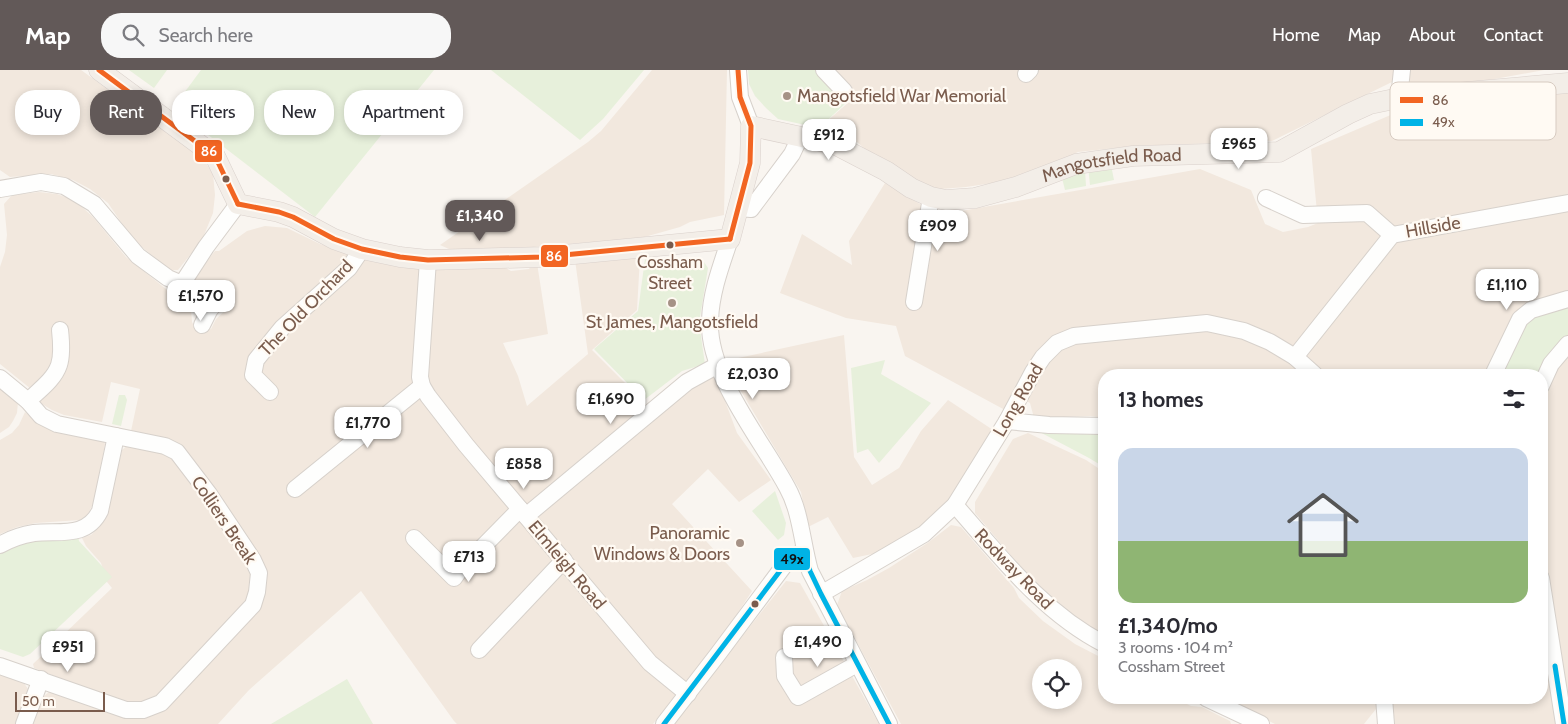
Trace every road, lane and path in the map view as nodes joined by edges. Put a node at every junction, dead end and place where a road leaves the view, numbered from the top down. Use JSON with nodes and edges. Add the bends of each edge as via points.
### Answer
{"nodes":[{"id":1,"x":99,"y":70,"type":"edge"},
{"id":2,"x":738,"y":70,"type":"edge"},
{"id":3,"x":824,"y":70,"type":"edge"},
{"id":4,"x":844,"y":91,"type":"dead end"},
{"id":5,"x":1390,"y":100,"type":"edge"},
{"id":6,"x":751,"y":126,"type":"junction"},
{"id":7,"x":800,"y":137,"type":"junction"},
{"id":8,"x":0,"y":189,"type":"edge"},
{"id":9,"x":931,"y":197,"type":"junction"},
{"id":10,"x":1266,"y":198,"type":"dead end"},
{"id":11,"x":1568,"y":203,"type":"edge"},
{"id":12,"x":238,"y":204,"type":"junction"},
{"id":13,"x":739,"y":208,"type":"junction"},
{"id":14,"x":1392,"y":235,"type":"junction"},
{"id":15,"x":730,"y":239,"type":"junction"},
{"id":16,"x":362,"y":249,"type":"junction"},
{"id":17,"x":428,"y":260,"type":"junction"},
{"id":18,"x":182,"y":284,"type":"junction"},
{"id":19,"x":222,"y":297,"type":"dead end"},
{"id":20,"x":1568,"y":300,"type":"edge"},
{"id":21,"x":914,"y":302,"type":"dead end"},
{"id":22,"x":210,"y":309,"type":"junction"},
{"id":23,"x":202,"y":324,"type":"dead end"},
{"id":24,"x":60,"y":330,"type":"dead end"},
{"id":25,"x":1568,"y":344,"type":"edge"},
{"id":26,"x":1295,"y":357,"type":"junction"},
{"id":27,"x":718,"y":365,"type":"junction"},
{"id":28,"x":1308,"y":369,"type":"edge"},
{"id":29,"x":1496,"y":369,"type":"edge"},
{"id":30,"x":1548,"y":372,"type":"edge"},
{"id":31,"x":0,"y":378,"type":"edge"},
{"id":32,"x":422,"y":386,"type":"junction"},
{"id":33,"x":270,"y":392,"type":"dead end"},
{"id":34,"x":28,"y":401,"type":"junction"},
{"id":35,"x":1007,"y":421,"type":"junction"},
{"id":36,"x":1098,"y":426,"type":"edge"},
{"id":37,"x":116,"y":436,"type":"junction"},
{"id":38,"x":295,"y":489,"type":"dead end"},
{"id":39,"x":954,"y":505,"type":"junction"},
{"id":40,"x":523,"y":512,"type":"junction"},
{"id":41,"x":414,"y":538,"type":"dead end"},
{"id":42,"x":0,"y":545,"type":"edge"},
{"id":43,"x":804,"y":550,"type":"junction"},
{"id":44,"x":564,"y":560,"type":"junction"},
{"id":45,"x":821,"y":594,"type":"junction"},
{"id":46,"x":1548,"y":608,"type":"edge"},
{"id":47,"x":1098,"y":641,"type":"edge"},
{"id":48,"x":480,"y":650,"type":"dead end"},
{"id":49,"x":784,"y":657,"type":"dead end"},
{"id":50,"x":858,"y":664,"type":"junction"},
{"id":51,"x":1561,"y":665,"type":"edge"},
{"id":52,"x":0,"y":666,"type":"edge"},
{"id":53,"x":41,"y":680,"type":"junction"},
{"id":54,"x":688,"y":694,"type":"junction"},
{"id":55,"x":1219,"y":704,"type":"edge"},
{"id":56,"x":1384,"y":704,"type":"edge"},
{"id":57,"x":124,"y":717,"type":"edge"},
{"id":58,"x":24,"y":724,"type":"edge"},
{"id":59,"x":664,"y":724,"type":"edge"},
{"id":60,"x":889,"y":724,"type":"edge"},
{"id":61,"x":1261,"y":724,"type":"edge"},
{"id":62,"x":1386,"y":724,"type":"edge"},
{"id":63,"x":1564,"y":724,"type":"edge"}],
"edges":[{"from":1,"to":12,"type":"main road","via":[[215,156]]},
{"from":2,"to":6,"type":"street","via":[[740,97]]},
{"from":3,"to":4,"type":"street"},
{"from":5,"to":9,"type":"main road","name":"Mangotsfield Road","via":[[1356,110],[1279,152],[1133,156],[1076,164],[1016,187],[975,198],[946,200]]},
{"from":6,"to":7,"type":"main road","name":"Mangotsfield Road"},
{"from":6,"to":13,"type":"main road","via":[[750,163]]},
{"from":7,"to":9,"type":"main road","name":"Mangotsfield Road","via":[[834,144]]},
{"from":7,"to":13,"type":"street","via":[[792,154],[751,209]]},
{"from":8,"to":18,"type":"street","via":[[42,182],[64,186],[94,204],[138,256]]},
{"from":9,"to":21,"type":"street"},
{"from":10,"to":14,"type":"street","via":[[1303,215],[1367,213]]},
{"from":11,"to":14,"type":"street","name":"Hillside"},
{"from":12,"to":16,"type":"main road","via":[[293,217]]},
{"from":12,"to":18,"type":"street"},
{"from":13,"to":15,"type":"main road"},
{"from":14,"to":26,"type":"street","name":"Hillside"},
{"from":15,"to":17,"type":"main road","via":[[543,257]]},
{"from":15,"to":27,"type":"street","via":[[716,284],[710,321],[711,343]]},
{"from":16,"to":17,"type":"main road"},
{"from":16,"to":33,"type":"street","name":"The Old Orchard","via":[[349,268],[282,328],[256,360],[253,375]]},
{"from":17,"to":32,"type":"street"},
{"from":18,"to":22,"type":"street"},
{"from":19,"to":22,"type":"street"},
{"from":20,"to":29,"type":"street","via":[[1531,310],[1520,319]]},
{"from":22,"to":23,"type":"street"},
{"from":24,"to":34,"type":"street","via":[[59,365],[49,381]]},
{"from":25,"to":30,"type":"street"},
{"from":26,"to":28,"type":"street","name":"Long Road"},
{"from":26,"to":35,"type":"street","name":"Long Road","via":[[1244,331],[1207,323],[1074,336],[1057,343],[1032,372]]},
{"from":27,"to":40,"type":"street","via":[[687,382]]},
{"from":27,"to":43,"type":"street","via":[[750,428],[788,488],[797,510]]},
{"from":31,"to":34,"type":"street","name":"Colliers Break"},
{"from":32,"to":38,"type":"street"},
{"from":32,"to":40,"type":"street","name":"Elmleigh Road","via":[[466,445]]},
{"from":34,"to":37,"type":"street","name":"Colliers Break","via":[[42,416],[57,424]]},
{"from":35,"to":36,"type":"street"},
{"from":35,"to":39,"type":"street","name":"Long Road"},
{"from":37,"to":42,"type":"street","via":[[100,511],[95,520],[78,530],[33,534]]},
{"from":37,"to":57,"type":"street","name":"Colliers Break","via":[[165,446],[177,452],[234,530],[259,573],[253,605],[161,703]]},
{"from":39,"to":45,"type":"street","name":"Long Road","via":[[924,534]]},
{"from":39,"to":47,"type":"street","name":"Rodway Road","via":[[1026,585],[1058,614]]},
{"from":40,"to":41,"type":"street","via":[[454,578]]},
{"from":40,"to":44,"type":"street","name":"Elmleigh Road"},
{"from":43,"to":45,"type":"street"},
{"from":43,"to":54,"type":"street","via":[[786,563]]},
{"from":44,"to":48,"type":"street"},
{"from":44,"to":54,"type":"street","name":"Elmleigh Road","via":[[650,663]]},
{"from":45,"to":50,"type":"street"},
{"from":46,"to":51,"type":"street"},
{"from":49,"to":50,"type":"street","via":[[785,676],[798,697]]},
{"from":50,"to":60,"type":"street"},
{"from":51,"to":63,"type":"street"},
{"from":52,"to":53,"type":"street","name":"Colliers Break"},
{"from":53,"to":57,"type":"street","name":"Colliers Break"},
{"from":53,"to":58,"type":"street"},
{"from":54,"to":59,"type":"street"},
{"from":55,"to":61,"type":"street"},
{"from":56,"to":62,"type":"street"}]}
